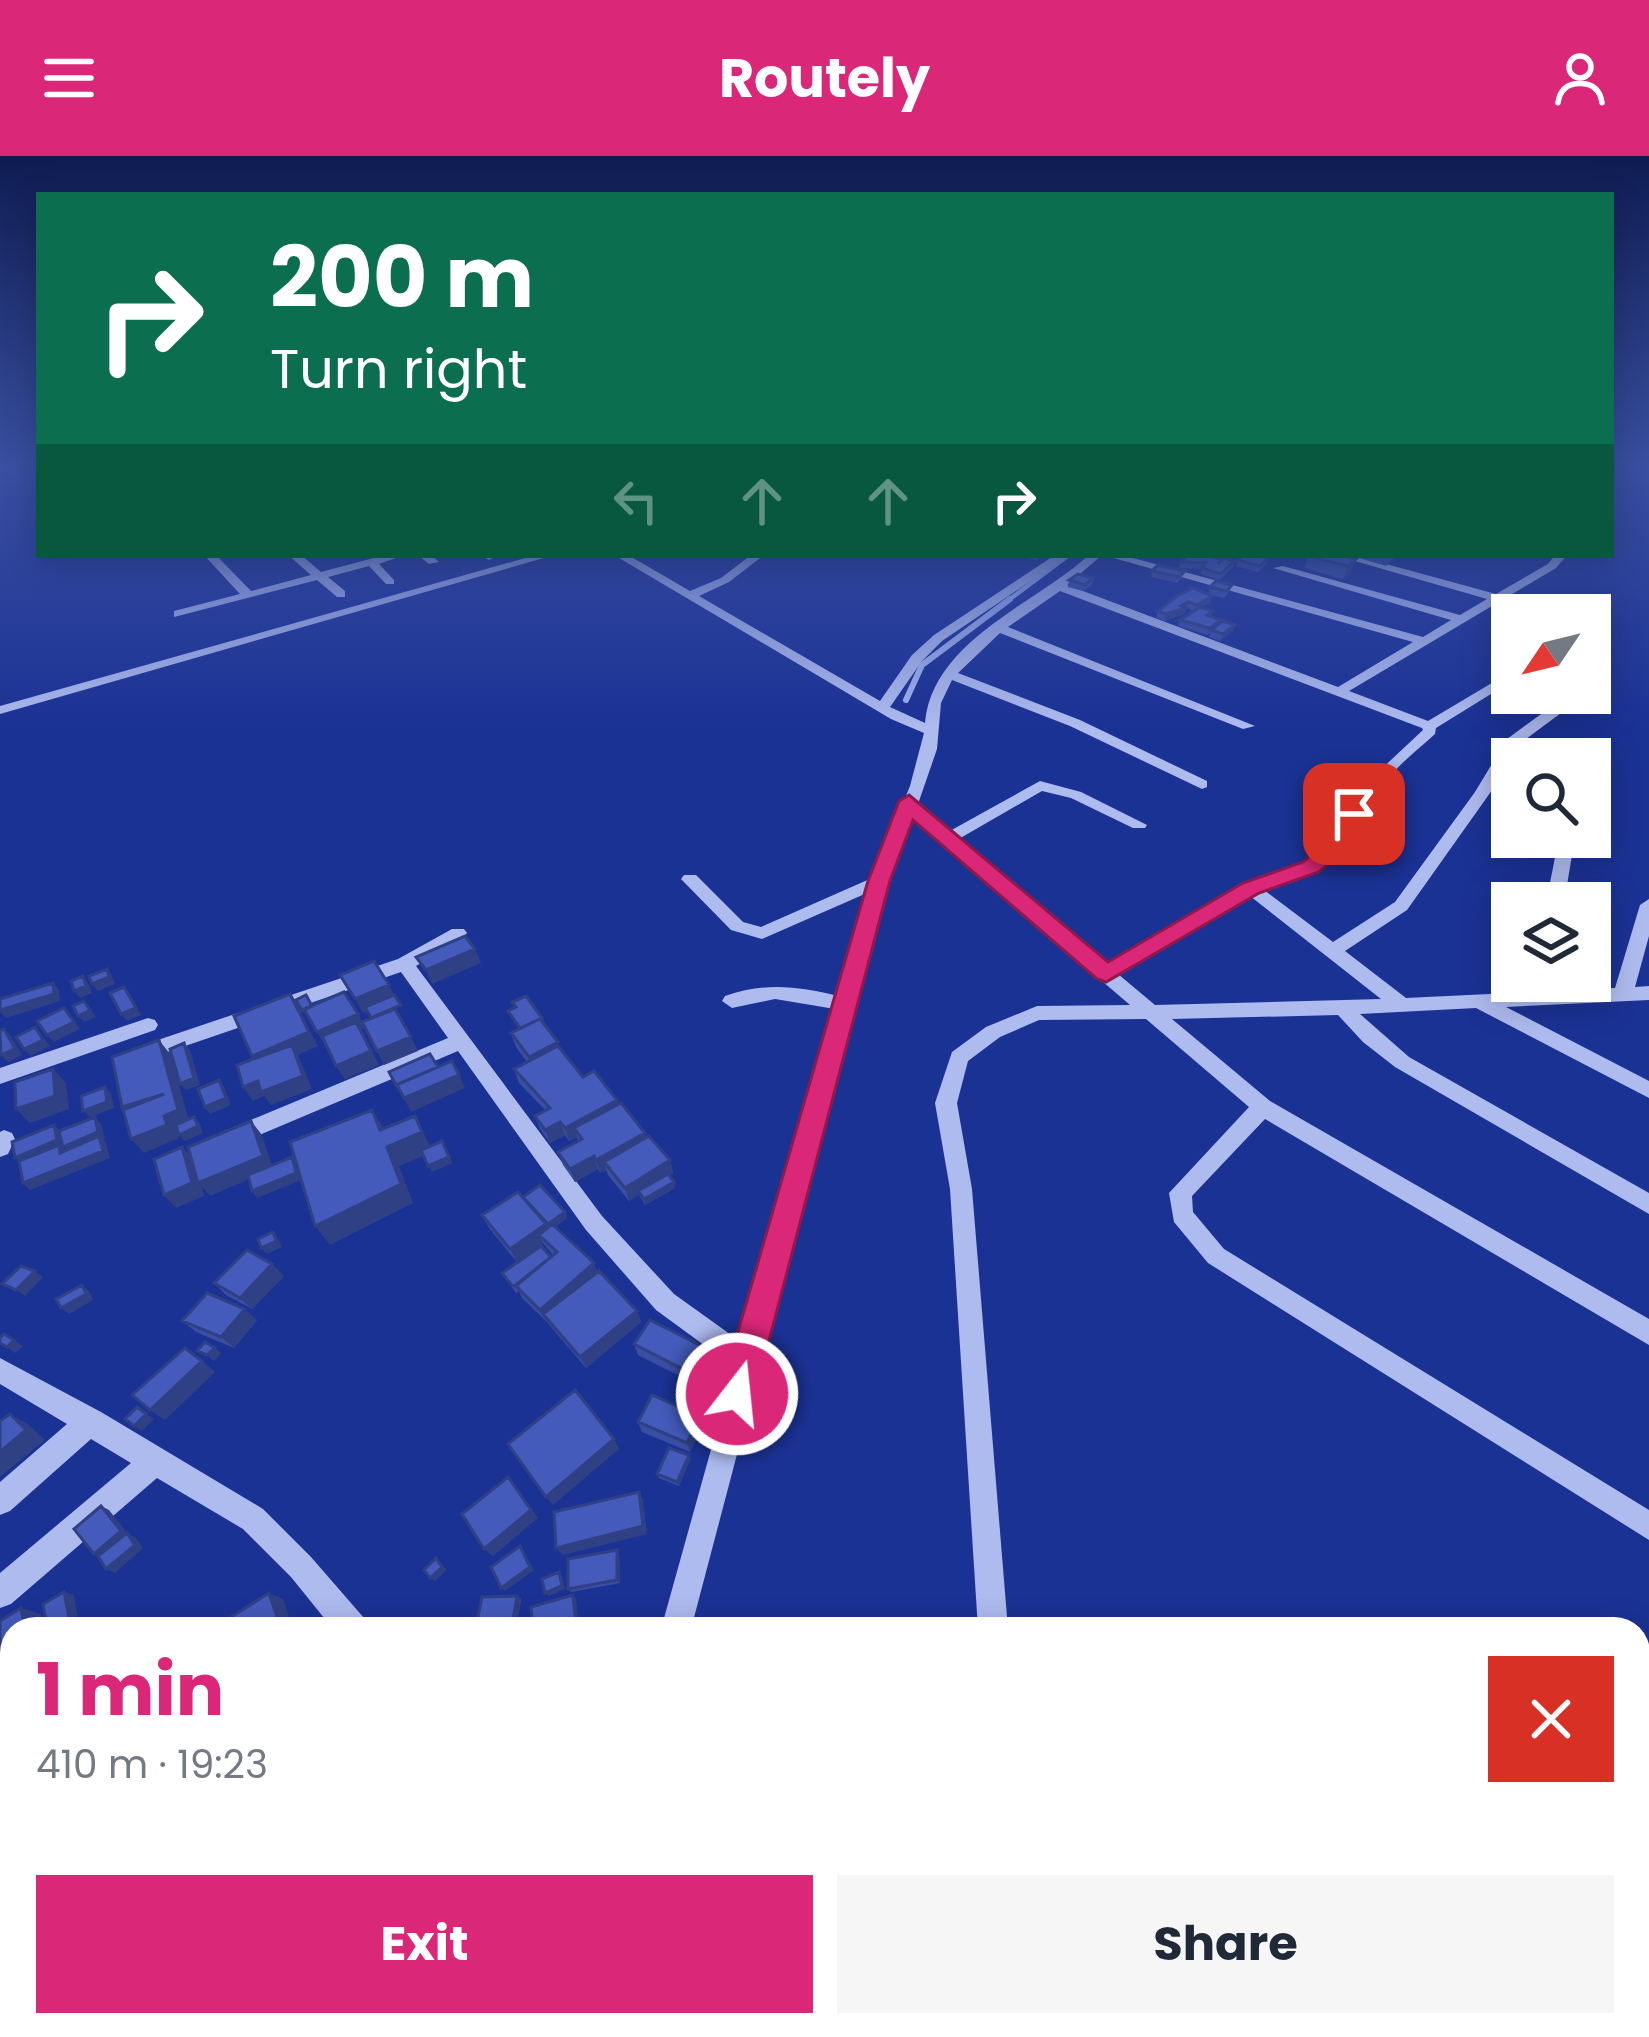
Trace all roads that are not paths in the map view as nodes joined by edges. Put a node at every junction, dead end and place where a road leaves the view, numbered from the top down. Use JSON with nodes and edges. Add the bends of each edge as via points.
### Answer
{"nodes":[{"id":1,"x":213,"y":558,"type":"edge"},
{"id":2,"x":298,"y":558,"type":"edge"},
{"id":3,"x":386,"y":558,"type":"edge"},
{"id":4,"x":537,"y":558,"type":"edge"},
{"id":5,"x":625,"y":558,"type":"edge"},
{"id":6,"x":754,"y":558,"type":"edge"},
{"id":7,"x":1058,"y":558,"type":"edge"},
{"id":8,"x":1093,"y":558,"type":"edge"},
{"id":9,"x":1122,"y":558,"type":"edge"},
{"id":10,"x":1174,"y":558,"type":"edge"},
{"id":11,"x":1291,"y":558,"type":"edge"},
{"id":12,"x":1351,"y":558,"type":"edge"},
{"id":13,"x":1559,"y":558,"type":"edge"},
{"id":14,"x":371,"y":562,"type":"junction"},
{"id":15,"x":1165,"y":568,"type":"junction"},
{"id":16,"x":1279,"y":568,"type":"junction"},
{"id":17,"x":320,"y":575,"type":"junction"},
{"id":18,"x":390,"y":582,"type":"dead end"},
{"id":19,"x":1061,"y":587,"type":"junction"},
{"id":20,"x":1251,"y":592,"type":"junction"},
{"id":21,"x":341,"y":594,"type":"dead end"},
{"id":22,"x":1503,"y":594,"type":"edge"},
{"id":23,"x":248,"y":595,"type":"junction"},
{"id":24,"x":688,"y":596,"type":"junction"},
{"id":25,"x":1491,"y":597,"type":"edge"},
{"id":26,"x":1491,"y":601,"type":"edge"},
{"id":27,"x":178,"y":614,"type":"dead end"},
{"id":28,"x":1460,"y":619,"type":"junction"},
{"id":29,"x":1000,"y":628,"type":"junction"},
{"id":30,"x":1423,"y":641,"type":"junction"},
{"id":31,"x":949,"y":674,"type":"junction"},
{"id":32,"x":1491,"y":688,"type":"edge"},
{"id":33,"x":1340,"y":692,"type":"junction"},
{"id":34,"x":882,"y":708,"type":"junction"},
{"id":35,"x":0,"y":710,"type":"edge"},
{"id":36,"x":1550,"y":714,"type":"edge"},
{"id":37,"x":1248,"y":726,"type":"dead end"},
{"id":38,"x":1430,"y":727,"type":"junction"},
{"id":39,"x":932,"y":731,"type":"junction"},
{"id":40,"x":1202,"y":784,"type":"dead end"},
{"id":41,"x":909,"y":801,"type":"junction"},
{"id":42,"x":1139,"y":825,"type":"dead end"},
{"id":43,"x":950,"y":837,"type":"junction"},
{"id":44,"x":689,"y":880,"type":"dead end"},
{"id":45,"x":879,"y":881,"type":"junction"},
{"id":46,"x":1251,"y":888,"type":"junction"},
{"id":47,"x":1649,"y":905,"type":"edge"},
{"id":48,"x":458,"y":933,"type":"edge"},
{"id":49,"x":1333,"y":951,"type":"junction"},
{"id":50,"x":405,"y":964,"type":"junction"},
{"id":51,"x":1106,"y":974,"type":"junction"},
{"id":52,"x":1611,"y":993,"type":"edge"},
{"id":53,"x":1649,"y":993,"type":"edge"},
{"id":54,"x":1623,"y":994,"type":"junction"},
{"id":55,"x":1491,"y":998,"type":"edge"},
{"id":56,"x":732,"y":1001,"type":"dead end"},
{"id":57,"x":1478,"y":1001,"type":"junction"},
{"id":58,"x":847,"y":1005,"type":"junction"},
{"id":59,"x":1403,"y":1006,"type":"junction"},
{"id":60,"x":1343,"y":1008,"type":"junction"},
{"id":61,"x":1152,"y":1011,"type":"junction"},
{"id":62,"x":148,"y":1025,"type":"dead end"},
{"id":63,"x":462,"y":1041,"type":"junction"},
{"id":64,"x":153,"y":1049,"type":"edge"},
{"id":65,"x":2,"y":1070,"type":"edge"},
{"id":66,"x":1649,"y":1090,"type":"edge"},
{"id":67,"x":1263,"y":1107,"type":"junction"},
{"id":68,"x":212,"y":1146,"type":"edge"},
{"id":69,"x":1649,"y":1204,"type":"edge"},
{"id":70,"x":1649,"y":1333,"type":"edge"},
{"id":71,"x":747,"y":1361,"type":"junction"},
{"id":72,"x":0,"y":1370,"type":"edge"},
{"id":73,"x":91,"y":1421,"type":"junction"},
{"id":74,"x":156,"y":1460,"type":"junction"},
{"id":75,"x":0,"y":1502,"type":"edge"},
{"id":76,"x":1649,"y":1526,"type":"edge"},
{"id":77,"x":0,"y":1593,"type":"edge"},
{"id":78,"x":343,"y":1617,"type":"edge"},
{"id":79,"x":679,"y":1617,"type":"edge"},
{"id":80,"x":992,"y":1617,"type":"edge"}],
"edges":[{"from":1,"to":23,"type":"street"},
{"from":2,"to":17,"type":"street"},
{"from":3,"to":14,"type":"street"},
{"from":4,"to":35,"type":"street"},
{"from":5,"to":24,"type":"street"},
{"from":6,"to":24,"type":"street"},
{"from":7,"to":34,"type":"street","via":[[938,638]]},
{"from":8,"to":19,"type":"street"},
{"from":9,"to":15,"type":"street"},
{"from":10,"to":15,"type":"street"},
{"from":11,"to":16,"type":"street"},
{"from":12,"to":25,"type":"street"},
{"from":13,"to":22,"type":"street"},
{"from":14,"to":17,"type":"street"},
{"from":14,"to":18,"type":"street"},
{"from":15,"to":20,"type":"street"},
{"from":16,"to":20,"type":"street"},
{"from":16,"to":28,"type":"street"},
{"from":17,"to":21,"type":"street"},
{"from":17,"to":23,"type":"street"},
{"from":19,"to":29,"type":"street"},
{"from":19,"to":33,"type":"street"},
{"from":20,"to":30,"type":"street"},
{"from":23,"to":27,"type":"street"},
{"from":24,"to":34,"type":"street"},
{"from":26,"to":28,"type":"street"},
{"from":28,"to":30,"type":"street"},
{"from":29,"to":31,"type":"street"},
{"from":29,"to":37,"type":"street"},
{"from":30,"to":33,"type":"street"},
{"from":31,"to":39,"type":"street","via":[[929,716]]},
{"from":31,"to":40,"type":"street"},
{"from":32,"to":38,"type":"street"},
{"from":33,"to":38,"type":"street"},
{"from":34,"to":39,"type":"street"},
{"from":36,"to":49,"type":"street","via":[[1511,742],[1401,906]]},
{"from":38,"to":46,"type":"street","via":[[1379,780],[1327,855],[1299,875]]},
{"from":39,"to":41,"type":"street"},
{"from":41,"to":43,"type":"street"},
{"from":41,"to":45,"type":"street"},
{"from":42,"to":43,"type":"street","via":[[1040,786]]},
{"from":43,"to":51,"type":"street"},
{"from":44,"to":45,"type":"street","via":[[737,926],[762,933]]},
{"from":45,"to":58,"type":"street"},
{"from":46,"to":49,"type":"street"},
{"from":46,"to":51,"type":"street"},
{"from":47,"to":54,"type":"street"},
{"from":48,"to":50,"type":"street"},
{"from":49,"to":59,"type":"street"},
{"from":50,"to":63,"type":"street"},
{"from":50,"to":64,"type":"street"},
{"from":51,"to":61,"type":"street"},
{"from":52,"to":54,"type":"street"},
{"from":53,"to":54,"type":"street"},
{"from":55,"to":57,"type":"street"},
{"from":56,"to":58,"type":"street","via":[[771,992]]},
{"from":57,"to":59,"type":"street"},
{"from":57,"to":66,"type":"street"},
{"from":58,"to":71,"type":"street"},
{"from":59,"to":60,"type":"street"},
{"from":60,"to":61,"type":"street"},
{"from":60,"to":69,"type":"street","via":[[1402,1062]]},
{"from":61,"to":67,"type":"street"},
{"from":61,"to":80,"type":"street","via":[[1037,1013],[1015,1022],[959,1057],[946,1103],[961,1189]]},
{"from":62,"to":65,"type":"street"},
{"from":63,"to":68,"type":"street"},
{"from":63,"to":71,"type":"street","via":[[595,1222],[665,1302]]},
{"from":67,"to":70,"type":"street"},
{"from":67,"to":76,"type":"street","via":[[1180,1193],[1182,1215],[1216,1256]]},
{"from":71,"to":79,"type":"street"},
{"from":72,"to":73,"type":"street"},
{"from":73,"to":74,"type":"street"},
{"from":73,"to":75,"type":"street"},
{"from":74,"to":77,"type":"street"},
{"from":74,"to":78,"type":"street","via":[[253,1519]]}]}
